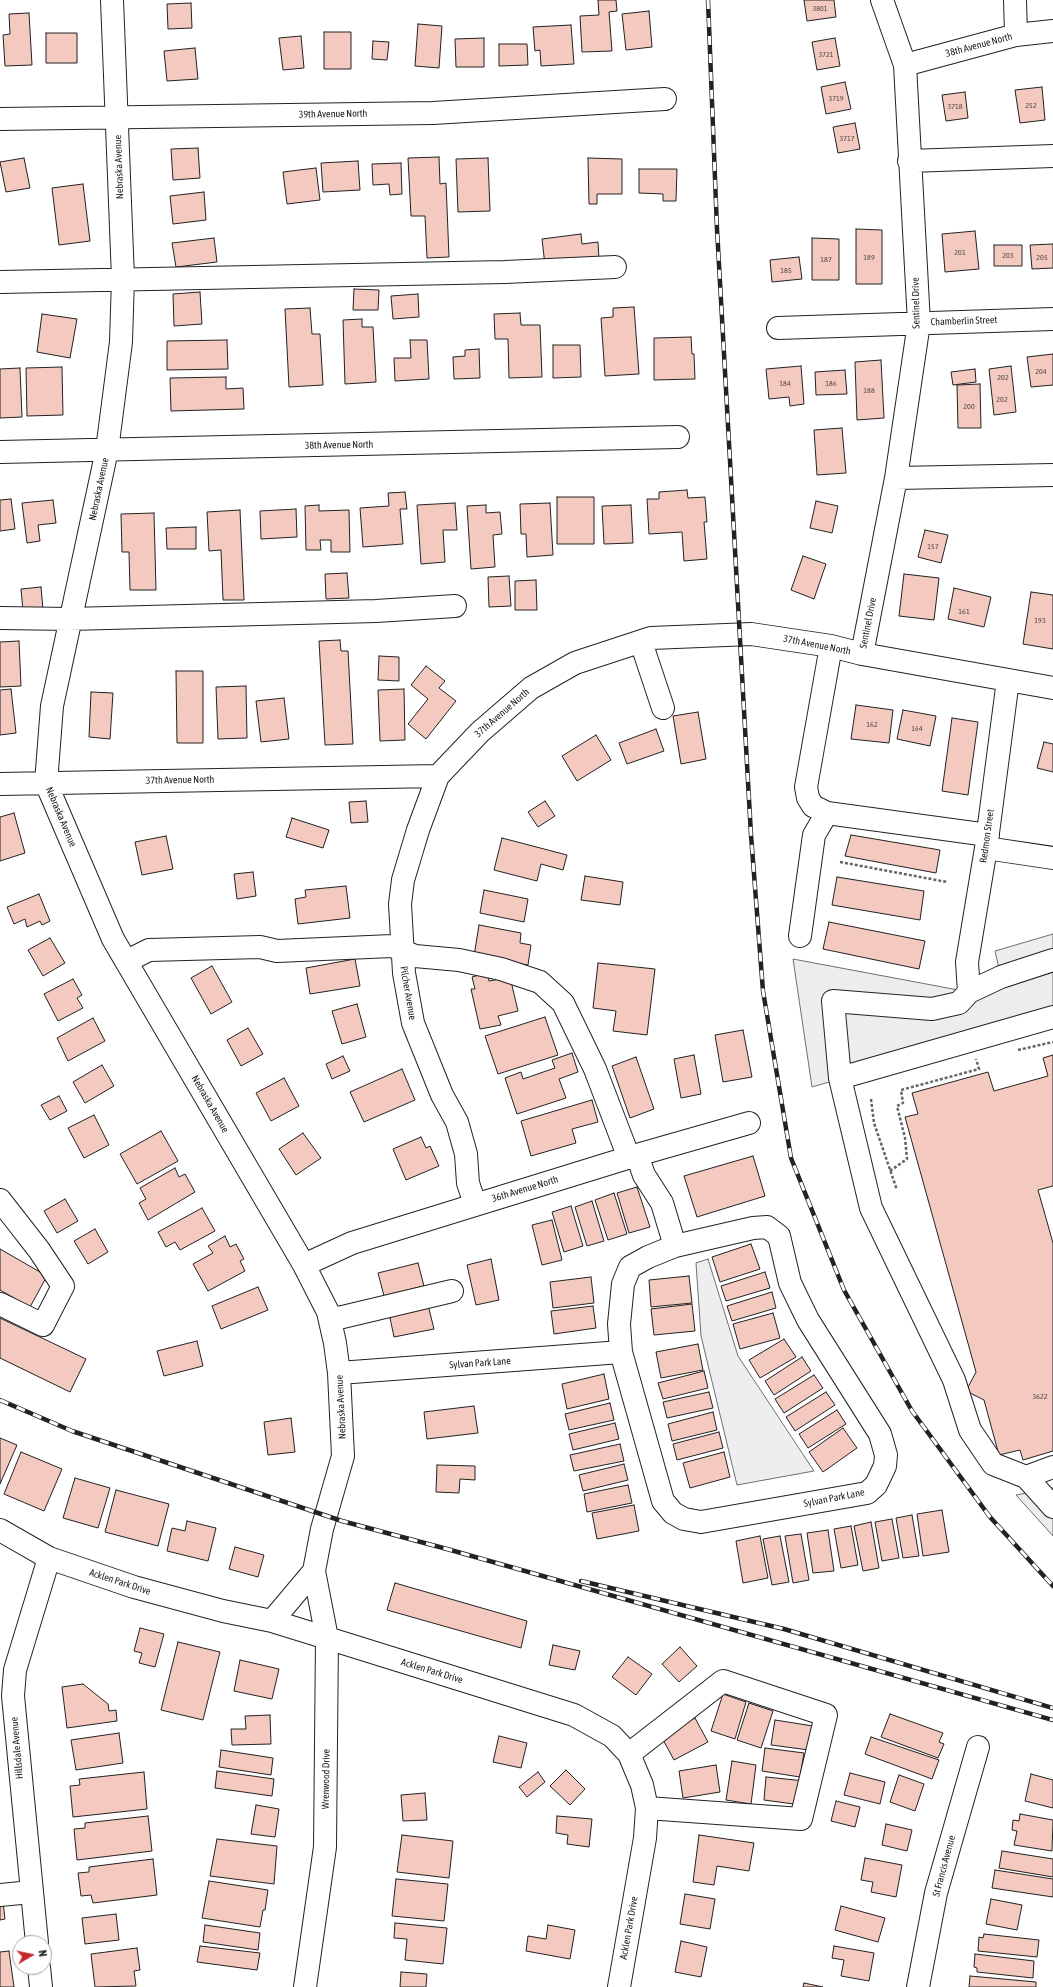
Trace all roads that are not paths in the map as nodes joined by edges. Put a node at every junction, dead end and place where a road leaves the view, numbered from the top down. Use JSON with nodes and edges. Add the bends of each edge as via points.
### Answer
{"nodes":[{"id":1,"x":112,"y":0,"type":"edge"},
{"id":2,"x":882,"y":0,"type":"edge"},
{"id":3,"x":1015,"y":0,"type":"edge"},
{"id":4,"x":1053,"y":31,"type":"edge"},
{"id":5,"x":1016,"y":35,"type":"junction"},
{"id":6,"x":905,"y":65,"type":"junction"},
{"id":7,"x":665,"y":99,"type":"dead end"},
{"id":8,"x":117,"y":116,"type":"junction"},
{"id":9,"x":0,"y":119,"type":"edge"},
{"id":10,"x":1053,"y":156,"type":"edge"},
{"id":11,"x":909,"y":161,"type":"junction"},
{"id":12,"x":615,"y":267,"type":"dead end"},
{"id":13,"x":123,"y":278,"type":"junction"},
{"id":14,"x":0,"y":282,"type":"edge"},
{"id":15,"x":1053,"y":319,"type":"edge"},
{"id":16,"x":918,"y":323,"type":"junction"},
{"id":17,"x":778,"y":328,"type":"dead end"},
{"id":18,"x":678,"y":437,"type":"dead end"},
{"id":19,"x":107,"y":450,"type":"junction"},
{"id":20,"x":0,"y":452,"type":"edge"},
{"id":21,"x":1053,"y":475,"type":"edge"},
{"id":22,"x":896,"y":478,"type":"junction"},
{"id":23,"x":455,"y":606,"type":"dead end"},
{"id":24,"x":0,"y":618,"type":"edge"},
{"id":25,"x":70,"y":619,"type":"junction"},
{"id":26,"x":641,"y":642,"type":"junction"},
{"id":27,"x":831,"y":646,"type":"junction"},
{"id":28,"x":862,"y":654,"type":"junction"},
{"id":29,"x":1008,"y":680,"type":"junction"},
{"id":30,"x":1053,"y":688,"type":"edge"},
{"id":31,"x":664,"y":708,"type":"dead end"},
{"id":32,"x":438,"y":776,"type":"junction"},
{"id":33,"x":46,"y":783,"type":"junction"},
{"id":34,"x":0,"y":784,"type":"edge"},
{"id":35,"x":827,"y":813,"type":"junction"},
{"id":36,"x":987,"y":841,"type":"junction"},
{"id":37,"x":1053,"y":858,"type":"edge"},
{"id":38,"x":800,"y":936,"type":"dead end"},
{"id":39,"x":402,"y":951,"type":"junction"},
{"id":40,"x":1053,"y":960,"type":"edge"},
{"id":41,"x":127,"y":961,"type":"junction"},
{"id":42,"x":969,"y":992,"type":"junction"},
{"id":43,"x":1053,"y":1017,"type":"edge"},
{"id":44,"x":840,"y":1078,"type":"junction"},
{"id":45,"x":749,"y":1123,"type":"dead end"},
{"id":46,"x":633,"y":1156,"type":"junction"},
{"id":47,"x":0,"y":1200,"type":"edge"},
{"id":48,"x":475,"y":1204,"type":"junction"},
{"id":49,"x":676,"y":1246,"type":"junction"},
{"id":50,"x":304,"y":1265,"type":"junction"},
{"id":51,"x":452,"y":1291,"type":"dead end"},
{"id":52,"x":0,"y":1304,"type":"edge"},
{"id":53,"x":330,"y":1320,"type":"junction"},
{"id":54,"x":621,"y":1352,"type":"junction"},
{"id":55,"x":339,"y":1373,"type":"junction"},
{"id":56,"x":1053,"y":1467,"type":"edge"},
{"id":57,"x":1026,"y":1476,"type":"junction"},
{"id":58,"x":1050,"y":1496,"type":"edge"},
{"id":59,"x":0,"y":1530,"type":"edge"},
{"id":60,"x":49,"y":1558,"type":"junction"},
{"id":61,"x":314,"y":1570,"type":"junction"},
{"id":62,"x":272,"y":1621,"type":"junction"},
{"id":63,"x":327,"y":1638,"type":"junction"},
{"id":64,"x":7,"y":1730,"type":"edge"},
{"id":65,"x":978,"y":1747,"type":"dead end"},
{"id":66,"x":629,"y":1754,"type":"junction"},
{"id":67,"x":646,"y":1808,"type":"junction"},
{"id":68,"x":31,"y":1892,"type":"junction"},
{"id":69,"x":0,"y":1895,"type":"edge"},
{"id":70,"x":35,"y":1935,"type":"edge"},
{"id":71,"x":40,"y":1975,"type":"edge"},
{"id":72,"x":41,"y":1987,"type":"edge"},
{"id":73,"x":305,"y":1987,"type":"edge"},
{"id":74,"x":619,"y":1987,"type":"edge"},
{"id":75,"x":918,"y":1987,"type":"edge"}],
"edges":[{"from":1,"to":8,"type":"street","name":"Nebraska Avenue"},
{"from":2,"to":6,"type":"street","name":"Sentinel Drive"},
{"from":3,"to":5,"type":"street"},
{"from":4,"to":5,"type":"street","name":"38th Avenue North"},
{"from":5,"to":6,"type":"street","name":"38th Avenue North"},
{"from":6,"to":11,"type":"street","name":"Sentinel Drive"},
{"from":7,"to":8,"type":"street","name":"39th Avenue North","via":[[433,113]]},
{"from":8,"to":9,"type":"street","name":"39th Avenue North"},
{"from":8,"to":13,"type":"street","name":"Nebraska Avenue"},
{"from":10,"to":11,"type":"street"},
{"from":11,"to":16,"type":"street","name":"Sentinel Drive"},
{"from":12,"to":13,"type":"street","via":[[481,273]]},
{"from":13,"to":14,"type":"street"},
{"from":13,"to":19,"type":"street","name":"Nebraska Avenue","via":[[121,342]]},
{"from":15,"to":16,"type":"street","name":"Chamberlin Street"},
{"from":16,"to":17,"type":"street","name":"Chamberlin Street"},
{"from":16,"to":22,"type":"street","name":"Sentinel Drive"},
{"from":18,"to":19,"type":"street","name":"38th Avenue North"},
{"from":19,"to":20,"type":"street","name":"38th Avenue North"},
{"from":19,"to":25,"type":"street","name":"Nebraska Avenue"},
{"from":21,"to":22,"type":"street"},
{"from":22,"to":28,"type":"street","name":"Sentinel Drive"},
{"from":23,"to":25,"type":"street","via":[[376,611]]},
{"from":24,"to":25,"type":"street"},
{"from":25,"to":33,"type":"street","name":"Nebraska Avenue","via":[[52,706]]},
{"from":26,"to":27,"type":"street","name":"37th Avenue North","via":[[652,638],[751,634]]},
{"from":26,"to":31,"type":"street"},
{"from":26,"to":32,"type":"street","name":"37th Avenue North","via":[[576,663],[531,688],[480,732]]},
{"from":27,"to":28,"type":"street","name":"37th Avenue North"},
{"from":27,"to":35,"type":"street","via":[[806,787],[812,806]]},
{"from":28,"to":29,"type":"street","name":"37th Avenue North"},
{"from":29,"to":30,"type":"street","name":"37th Avenue North"},
{"from":29,"to":36,"type":"street","name":"Redmon Street"},
{"from":32,"to":33,"type":"street","name":"37th Avenue North"},
{"from":32,"to":39,"type":"street","name":"Pilcher Avenue","via":[[403,880],[400,904]]},
{"from":33,"to":34,"type":"street","name":"37th Avenue North"},
{"from":33,"to":41,"type":"street","name":"Nebraska Avenue","via":[[113,939]]},
{"from":35,"to":36,"type":"street"},
{"from":35,"to":38,"type":"street","via":[[814,835]]},
{"from":36,"to":37,"type":"street"},
{"from":36,"to":42,"type":"street","name":"Redmon Street","via":[[967,962]]},
{"from":39,"to":41,"type":"street","via":[[392,946],[277,951],[260,947],[149,950]]},
{"from":39,"to":46,"type":"street","via":[[415,956],[459,960],[501,969],[540,982],[563,1003]]},
{"from":39,"to":48,"type":"street","name":"Pilcher Avenue","via":[[413,1023],[442,1095],[457,1122],[466,1154],[468,1183]]},
{"from":40,"to":42,"type":"street","via":[[1001,977]]},
{"from":41,"to":50,"type":"street","name":"Nebraska Avenue"},
{"from":42,"to":44,"type":"street","via":[[959,1003],[932,1009],[834,1001]]},
{"from":43,"to":44,"type":"street"},
{"from":44,"to":57,"type":"street","via":[[871,1208],[954,1380],[970,1430],[993,1464]]},
{"from":45,"to":46,"type":"street","name":"36th Avenue North"},
{"from":46,"to":48,"type":"street","name":"36th Avenue North"},
{"from":46,"to":49,"type":"street","via":[[662,1202]]},
{"from":47,"to":52,"type":"street","via":[[63,1286],[43,1325]]},
{"from":48,"to":50,"type":"street","name":"36th Avenue North","via":[[352,1243]]},
{"from":49,"to":54,"type":"street","name":"Sylvan Park Lane","via":[[630,1267],[622,1284],[619,1324]]},
{"from":49,"to":54,"type":"street","name":"Sylvan Park Lane","via":[[753,1228],[767,1227],[779,1236],[790,1283],[808,1320],[880,1434],[886,1455],[882,1476],[867,1492],[701,1522],[684,1520],[673,1513],[663,1501]]},
{"from":50,"to":53,"type":"street","name":"Nebraska Avenue"},
{"from":51,"to":53,"type":"street"},
{"from":53,"to":55,"type":"street","name":"Nebraska Avenue"},
{"from":54,"to":55,"type":"street","name":"Sylvan Park Lane"},
{"from":55,"to":61,"type":"street","name":"Nebraska Avenue","via":[[343,1456],[322,1529]]},
{"from":56,"to":57,"type":"street"},
{"from":57,"to":58,"type":"street"},
{"from":59,"to":60,"type":"street","name":"Acklen Park Drive"},
{"from":60,"to":62,"type":"street","name":"Acklen Park Drive","via":[[134,1587],[222,1611]]},
{"from":60,"to":64,"type":"street","name":"Hillsdale Avenue","via":[[16,1670]]},
{"from":61,"to":62,"type":"street"},
{"from":61,"to":63,"type":"street","name":"Wrenwood Drive"},
{"from":62,"to":63,"type":"street","name":"Acklen Park Drive"},
{"from":63,"to":66,"type":"street","name":"Acklen Park Drive","via":[[574,1715],[612,1736]]},
{"from":63,"to":73,"type":"street","name":"Wrenwood Drive","via":[[325,1847]]},
{"from":64,"to":68,"type":"street","name":"Hillsdale Avenue"},
{"from":65,"to":75,"type":"street","name":"St Francis Avenue","via":[[936,1893]]},
{"from":66,"to":67,"type":"street","name":"Acklen Park Drive","via":[[642,1785]]},
{"from":66,"to":67,"type":"street","via":[[723,1681],[826,1715],[801,1819]]},
{"from":67,"to":74,"type":"street","name":"Acklen Park Drive","via":[[645,1838]]},
{"from":68,"to":69,"type":"street"},
{"from":68,"to":70,"type":"street","name":"Hillsdale Avenue"},
{"from":71,"to":72,"type":"street"}]}
